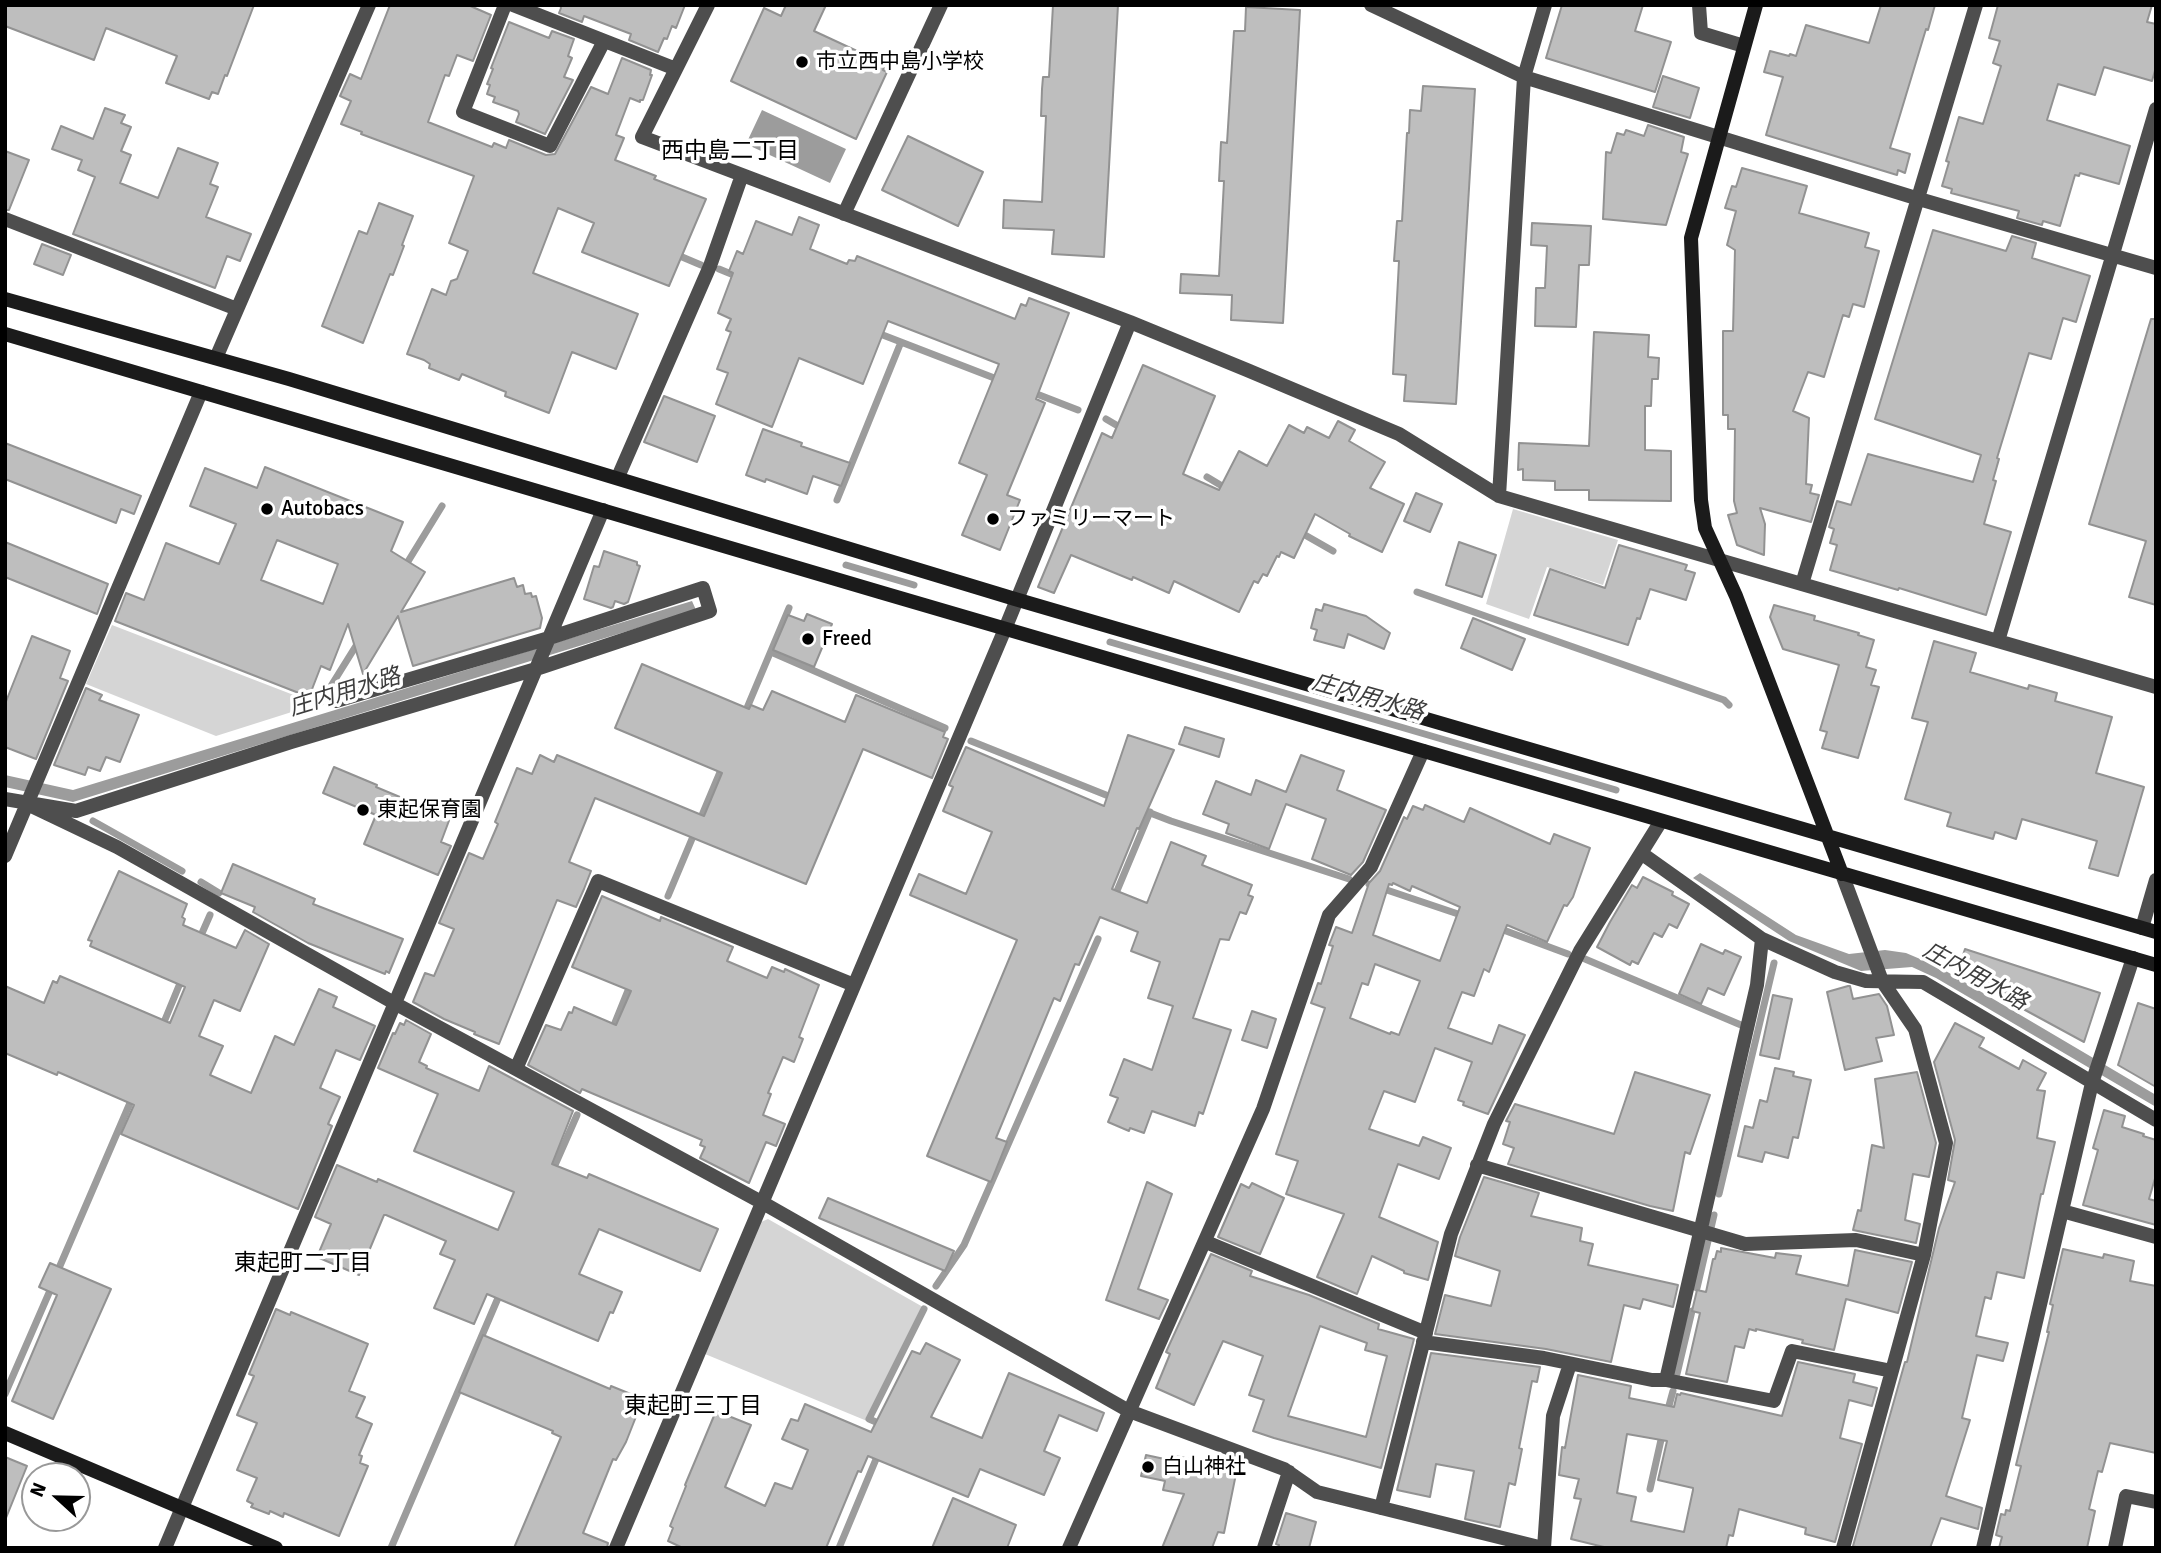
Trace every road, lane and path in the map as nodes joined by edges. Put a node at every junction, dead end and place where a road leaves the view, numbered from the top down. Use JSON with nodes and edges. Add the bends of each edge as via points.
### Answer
{"nodes":[{"id":1,"x":369,"y":5,"type":"edge"},
{"id":2,"x":505,"y":5,"type":"edge"},
{"id":3,"x":513,"y":5,"type":"edge"},
{"id":4,"x":708,"y":5,"type":"edge"},
{"id":5,"x":941,"y":5,"type":"edge"},
{"id":6,"x":1371,"y":5,"type":"edge"},
{"id":7,"x":1545,"y":5,"type":"edge"},
{"id":8,"x":1699,"y":5,"type":"edge"},
{"id":9,"x":1756,"y":5,"type":"edge"},
{"id":10,"x":1976,"y":5,"type":"edge"},
{"id":11,"x":604,"y":41,"type":"junction"},
{"id":12,"x":1744,"y":46,"type":"junction"},
{"id":13,"x":676,"y":69,"type":"junction"},
{"id":14,"x":1524,"y":77,"type":"junction"},
{"id":15,"x":2156,"y":109,"type":"edge"},
{"id":16,"x":1719,"y":137,"type":"junction"},
{"id":17,"x":742,"y":175,"type":"junction"},
{"id":18,"x":1919,"y":199,"type":"junction"},
{"id":19,"x":844,"y":214,"type":"junction"},
{"id":20,"x":5,"y":219,"type":"edge"},
{"id":21,"x":2111,"y":255,"type":"junction"},
{"id":22,"x":2156,"y":268,"type":"edge"},
{"id":23,"x":5,"y":299,"type":"edge"},
{"id":24,"x":237,"y":309,"type":"junction"},
{"id":25,"x":1130,"y":322,"type":"junction"},
{"id":26,"x":5,"y":334,"type":"edge"},
{"id":27,"x":216,"y":358,"type":"junction"},
{"id":28,"x":201,"y":392,"type":"junction"},
{"id":29,"x":618,"y":477,"type":"junction"},
{"id":30,"x":1499,"y":496,"type":"junction"},
{"id":31,"x":603,"y":510,"type":"junction"},
{"id":32,"x":1718,"y":560,"type":"junction"},
{"id":33,"x":1801,"y":584,"type":"junction"},
{"id":34,"x":1016,"y":599,"type":"junction"},
{"id":35,"x":1004,"y":629,"type":"junction"},
{"id":36,"x":548,"y":640,"type":"junction"},
{"id":37,"x":1998,"y":641,"type":"junction"},
{"id":38,"x":538,"y":666,"type":"junction"},
{"id":39,"x":2156,"y":687,"type":"edge"},
{"id":40,"x":336,"y":701,"type":"dead end"},
{"id":41,"x":1423,"y":751,"type":"junction"},
{"id":42,"x":5,"y":799,"type":"edge"},
{"id":43,"x":29,"y":800,"type":"junction"},
{"id":44,"x":1661,"y":821,"type":"junction"},
{"id":45,"x":1827,"y":836,"type":"junction"},
{"id":46,"x":1641,"y":853,"type":"junction"},
{"id":47,"x":5,"y":856,"type":"edge"},
{"id":48,"x":1842,"y":874,"type":"junction"},
{"id":49,"x":2156,"y":880,"type":"edge"},
{"id":50,"x":2149,"y":930,"type":"edge"},
{"id":51,"x":1762,"y":939,"type":"junction"},
{"id":52,"x":2133,"y":958,"type":"junction"},
{"id":53,"x":2156,"y":965,"type":"edge"},
{"id":54,"x":1881,"y":977,"type":"junction"},
{"id":55,"x":855,"y":985,"type":"junction"},
{"id":56,"x":396,"y":1004,"type":"junction"},
{"id":57,"x":516,"y":1069,"type":"junction"},
{"id":58,"x":2093,"y":1079,"type":"junction"},
{"id":59,"x":2156,"y":1120,"type":"edge"},
{"id":60,"x":1478,"y":1165,"type":"junction"},
{"id":61,"x":763,"y":1203,"type":"junction"},
{"id":62,"x":2062,"y":1211,"type":"junction"},
{"id":63,"x":1700,"y":1232,"type":"junction"},
{"id":64,"x":2156,"y":1237,"type":"edge"},
{"id":65,"x":1206,"y":1242,"type":"junction"},
{"id":66,"x":1924,"y":1255,"type":"junction"},
{"id":67,"x":1425,"y":1338,"type":"junction"},
{"id":68,"x":1570,"y":1364,"type":"junction"},
{"id":69,"x":1892,"y":1371,"type":"junction"},
{"id":70,"x":1666,"y":1380,"type":"junction"},
{"id":71,"x":1129,"y":1411,"type":"junction"},
{"id":72,"x":5,"y":1433,"type":"edge"},
{"id":73,"x":1289,"y":1472,"type":"junction"},
{"id":74,"x":2156,"y":1502,"type":"edge"},
{"id":75,"x":182,"y":1508,"type":"junction"},
{"id":76,"x":1381,"y":1508,"type":"junction"},
{"id":77,"x":1521,"y":1545,"type":"edge"},
{"id":78,"x":165,"y":1548,"type":"edge"},
{"id":79,"x":276,"y":1548,"type":"edge"},
{"id":80,"x":616,"y":1548,"type":"edge"},
{"id":81,"x":1069,"y":1548,"type":"edge"},
{"id":82,"x":1264,"y":1548,"type":"edge"},
{"id":83,"x":1544,"y":1548,"type":"edge"},
{"id":84,"x":1843,"y":1548,"type":"edge"},
{"id":85,"x":1983,"y":1548,"type":"edge"},
{"id":86,"x":2115,"y":1548,"type":"edge"}],
"edges":[{"from":1,"to":24,"type":"street"},
{"from":2,"to":11,"type":"street","via":[[463,112],[550,146]]},
{"from":3,"to":11,"type":"street"},
{"from":4,"to":13,"type":"street"},
{"from":5,"to":19,"type":"street"},
{"from":6,"to":14,"type":"street"},
{"from":7,"to":14,"type":"street"},
{"from":8,"to":12,"type":"street","via":[[1701,33]]},
{"from":9,"to":12,"type":"street"},
{"from":10,"to":18,"type":"street"},
{"from":11,"to":13,"type":"street"},
{"from":12,"to":16,"type":"street"},
{"from":13,"to":17,"type":"street","via":[[642,137]]},
{"from":14,"to":16,"type":"street"},
{"from":14,"to":30,"type":"street"},
{"from":15,"to":21,"type":"street"},
{"from":16,"to":18,"type":"street"},
{"from":16,"to":32,"type":"street","via":[[1692,239],[1701,500],[1705,528]]},
{"from":17,"to":19,"type":"street"},
{"from":17,"to":29,"type":"street","via":[[710,266]]},
{"from":18,"to":21,"type":"street"},
{"from":18,"to":33,"type":"street"},
{"from":19,"to":25,"type":"street"},
{"from":20,"to":24,"type":"street"},
{"from":21,"to":22,"type":"street"},
{"from":21,"to":37,"type":"street"},
{"from":23,"to":27,"type":"street"},
{"from":24,"to":27,"type":"street"},
{"from":25,"to":30,"type":"street","via":[[1399,434]]},
{"from":25,"to":34,"type":"street"},
{"from":26,"to":28,"type":"street"},
{"from":27,"to":29,"type":"street"},
{"from":28,"to":31,"type":"street"},
{"from":28,"to":43,"type":"street"},
{"from":29,"to":34,"type":"street"},
{"from":30,"to":32,"type":"street"},
{"from":31,"to":35,"type":"street"},
{"from":31,"to":36,"type":"street"},
{"from":32,"to":33,"type":"street"},
{"from":32,"to":45,"type":"street"},
{"from":33,"to":37,"type":"street"},
{"from":34,"to":35,"type":"street"},
{"from":34,"to":45,"type":"street"},
{"from":35,"to":41,"type":"street"},
{"from":35,"to":55,"type":"street"},
{"from":36,"to":38,"type":"street"},
{"from":36,"to":38,"type":"street","via":[[702,588],[710,611]]},
{"from":36,"to":40,"type":"street"},
{"from":37,"to":39,"type":"street"},
{"from":38,"to":43,"type":"street","via":[[76,811]]},
{"from":38,"to":56,"type":"street"},
{"from":41,"to":44,"type":"street"},
{"from":41,"to":65,"type":"street","via":[[1371,867],[1329,915],[1263,1109]]},
{"from":42,"to":43,"type":"street"},
{"from":43,"to":47,"type":"street"},
{"from":43,"to":56,"type":"street"},
{"from":44,"to":46,"type":"street"},
{"from":44,"to":48,"type":"street"},
{"from":45,"to":48,"type":"street"},
{"from":45,"to":50,"type":"street"},
{"from":46,"to":51,"type":"street"},
{"from":46,"to":60,"type":"street","via":[[1580,951]]},
{"from":48,"to":52,"type":"street"},
{"from":48,"to":54,"type":"street"},
{"from":49,"to":50,"type":"street"},
{"from":51,"to":54,"type":"street","via":[[1835,972],[1866,981]]},
{"from":51,"to":63,"type":"street","via":[[1757,985]]},
{"from":52,"to":53,"type":"street"},
{"from":52,"to":58,"type":"street"},
{"from":54,"to":58,"type":"street","via":[[1923,982]]},
{"from":54,"to":66,"type":"street","via":[[1915,1029],[1946,1143]]},
{"from":55,"to":57,"type":"street","via":[[598,881]]},
{"from":55,"to":61,"type":"street"},
{"from":56,"to":57,"type":"street"},
{"from":56,"to":75,"type":"street"},
{"from":57,"to":61,"type":"street"},
{"from":58,"to":59,"type":"street"},
{"from":58,"to":62,"type":"street"},
{"from":60,"to":63,"type":"street"},
{"from":60,"to":67,"type":"street","via":[[1451,1234]]},
{"from":61,"to":71,"type":"street"},
{"from":61,"to":80,"type":"street"},
{"from":62,"to":64,"type":"street"},
{"from":62,"to":85,"type":"street"},
{"from":63,"to":66,"type":"street","via":[[1745,1244],[1856,1240]]},
{"from":63,"to":70,"type":"street"},
{"from":65,"to":67,"type":"street"},
{"from":65,"to":71,"type":"street"},
{"from":66,"to":69,"type":"street"},
{"from":67,"to":68,"type":"street"},
{"from":67,"to":76,"type":"street"},
{"from":68,"to":70,"type":"street"},
{"from":68,"to":83,"type":"street","via":[[1553,1416]]},
{"from":69,"to":70,"type":"street","via":[[1792,1351],[1774,1401]]},
{"from":69,"to":84,"type":"street"},
{"from":71,"to":73,"type":"street"},
{"from":71,"to":81,"type":"street"},
{"from":72,"to":75,"type":"street"},
{"from":73,"to":76,"type":"street","via":[[1317,1492]]},
{"from":73,"to":82,"type":"street"},
{"from":74,"to":86,"type":"street","via":[[2126,1496]]},
{"from":75,"to":78,"type":"street"},
{"from":75,"to":79,"type":"street"},
{"from":76,"to":77,"type":"street"},
{"from":77,"to":83,"type":"street"}]}
